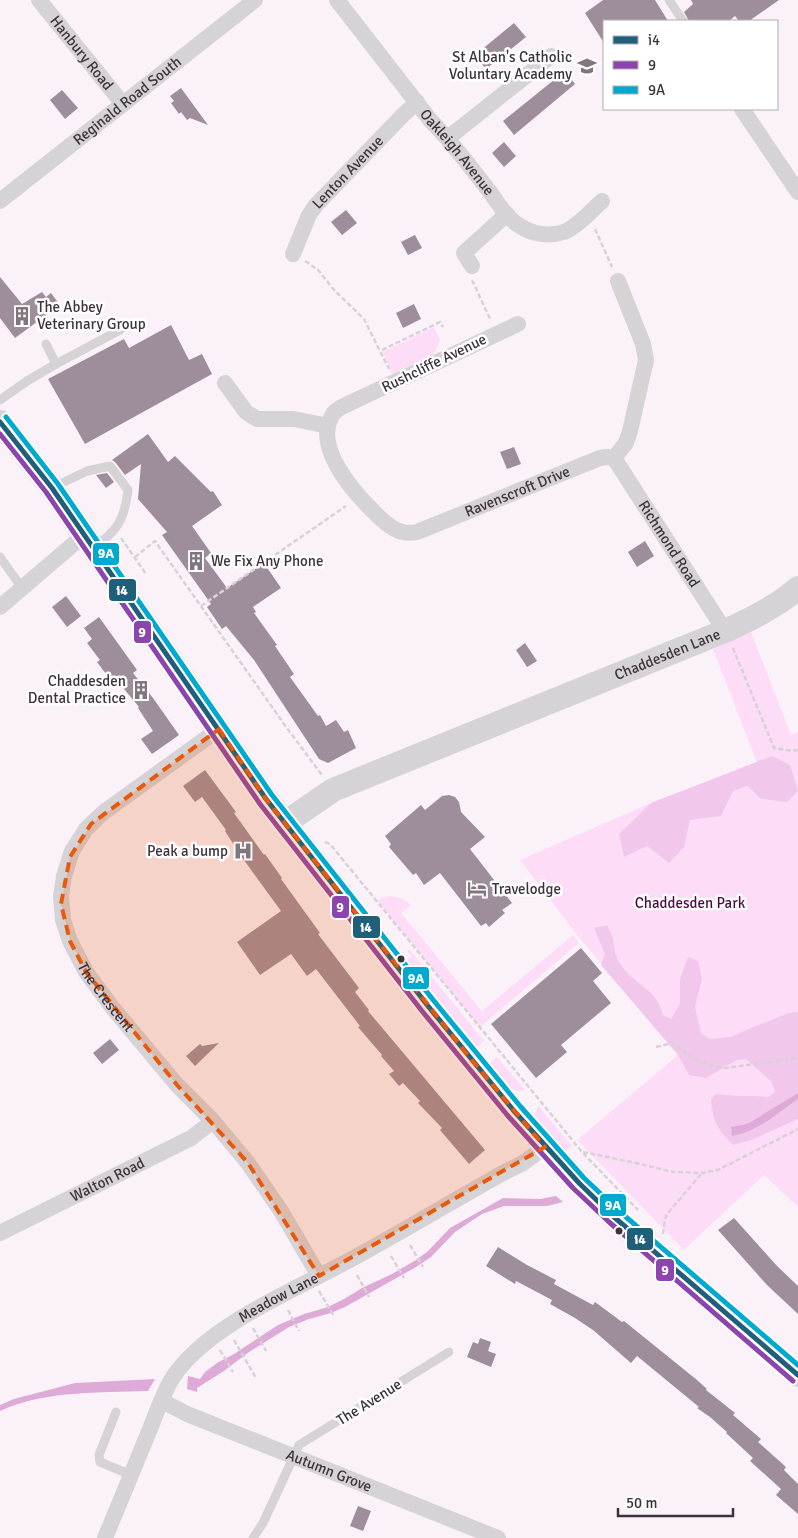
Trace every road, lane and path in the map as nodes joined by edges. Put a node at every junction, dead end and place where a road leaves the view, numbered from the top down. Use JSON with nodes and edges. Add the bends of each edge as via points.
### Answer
{"nodes":[{"id":1,"x":39,"y":0,"type":"edge"},
{"id":2,"x":255,"y":0,"type":"edge"},
{"id":3,"x":337,"y":0,"type":"edge"},
{"id":4,"x":669,"y":0,"type":"edge"},
{"id":5,"x":682,"y":20,"type":"edge"},
{"id":6,"x":551,"y":56,"type":"dead end"},
{"id":7,"x":417,"y":102,"type":"junction"},
{"id":8,"x":122,"y":104,"type":"junction"},
{"id":9,"x":743,"y":110,"type":"edge"},
{"id":10,"x":448,"y":138,"type":"junction"},
{"id":11,"x":798,"y":192,"type":"edge"},
{"id":12,"x":602,"y":201,"type":"dead end"},
{"id":13,"x":0,"y":202,"type":"edge"},
{"id":14,"x":507,"y":214,"type":"junction"},
{"id":15,"x":587,"y":214,"type":"junction"},
{"id":16,"x":292,"y":254,"type":"joint"},
{"id":17,"x":472,"y":266,"type":"joint"},
{"id":18,"x":618,"y":281,"type":"joint"},
{"id":19,"x":518,"y":324,"type":"dead end"},
{"id":20,"x":443,"y":327,"type":"dead end"},
{"id":21,"x":120,"y":330,"type":"dead end"},
{"id":22,"x":497,"y":333,"type":"junction"},
{"id":23,"x":46,"y":344,"type":"dead end"},
{"id":24,"x":382,"y":350,"type":"dead end"},
{"id":25,"x":56,"y":364,"type":"junction"},
{"id":26,"x":395,"y":382,"type":"junction"},
{"id":27,"x":225,"y":383,"type":"dead end"},
{"id":28,"x":0,"y":400,"type":"edge"},
{"id":29,"x":0,"y":422,"type":"edge"},
{"id":30,"x":328,"y":426,"type":"junction"},
{"id":31,"x":614,"y":458,"type":"junction"},
{"id":32,"x":52,"y":488,"type":"junction"},
{"id":33,"x":359,"y":496,"type":"junction"},
{"id":34,"x":116,"y":530,"type":"junction"},
{"id":35,"x":89,"y":542,"type":"junction"},
{"id":36,"x":0,"y":557,"type":"edge"},
{"id":37,"x":134,"y":557,"type":"junction"},
{"id":38,"x":146,"y":574,"type":"dead end"},
{"id":39,"x":22,"y":588,"type":"junction"},
{"id":40,"x":798,"y":588,"type":"edge"},
{"id":41,"x":201,"y":606,"type":"junction"},
{"id":42,"x":0,"y":607,"type":"edge"},
{"id":43,"x":725,"y":631,"type":"junction"},
{"id":44,"x":219,"y":729,"type":"junction"},
{"id":45,"x":798,"y":750,"type":"edge"},
{"id":46,"x":333,"y":790,"type":"junction"},
{"id":47,"x":285,"y":823,"type":"junction"},
{"id":48,"x":321,"y":840,"type":"dead end"},
{"id":49,"x":656,"y":1047,"type":"dead end"},
{"id":50,"x":798,"y":1058,"type":"edge"},
{"id":51,"x":213,"y":1121,"type":"junction"},
{"id":52,"x":798,"y":1129,"type":"edge"},
{"id":53,"x":545,"y":1147,"type":"junction"},
{"id":54,"x":582,"y":1152,"type":"junction"},
{"id":55,"x":702,"y":1173,"type":"junction"},
{"id":56,"x":643,"y":1215,"type":"dead end"},
{"id":57,"x":656,"y":1229,"type":"dead end"},
{"id":58,"x":0,"y":1233,"type":"edge"},
{"id":59,"x":415,"y":1252,"type":"dead end"},
{"id":60,"x":396,"y":1264,"type":"dead end"},
{"id":61,"x":423,"y":1266,"type":"dead end"},
{"id":62,"x":319,"y":1276,"type":"junction"},
{"id":63,"x":404,"y":1278,"type":"dead end"},
{"id":64,"x":360,"y":1281,"type":"dead end"},
{"id":65,"x":370,"y":1298,"type":"dead end"},
{"id":66,"x":325,"y":1300,"type":"dead end"},
{"id":67,"x":289,"y":1313,"type":"dead end"},
{"id":68,"x":334,"y":1316,"type":"dead end"},
{"id":69,"x":255,"y":1331,"type":"dead end"},
{"id":70,"x":299,"y":1331,"type":"dead end"},
{"id":71,"x":236,"y":1344,"type":"dead end"},
{"id":72,"x":266,"y":1351,"type":"dead end"},
{"id":73,"x":449,"y":1352,"type":"dead end"},
{"id":74,"x":222,"y":1354,"type":"dead end"},
{"id":75,"x":233,"y":1372,"type":"dead end"},
{"id":76,"x":798,"y":1375,"type":"edge"},
{"id":77,"x":256,"y":1378,"type":"dead end"},
{"id":78,"x":162,"y":1401,"type":"junction"},
{"id":79,"x":116,"y":1412,"type":"dead end"},
{"id":80,"x":293,"y":1456,"type":"junction"},
{"id":81,"x":131,"y":1475,"type":"junction"},
{"id":82,"x":105,"y":1538,"type":"edge"},
{"id":83,"x":253,"y":1538,"type":"edge"},
{"id":84,"x":498,"y":1538,"type":"edge"}],
"edges":[{"from":1,"to":8,"type":"street","name":"Hanbury Road"},
{"from":2,"to":8,"type":"street","name":"Reginald Road South"},
{"from":3,"to":7,"type":"street","name":"Oakleigh Avenue"},
{"from":4,"to":5,"type":"lane"},
{"from":6,"to":10,"type":"street"},
{"from":7,"to":10,"type":"street","name":"Oakleigh Avenue"},
{"from":7,"to":16,"type":"street","name":"Lenton Avenue","via":[[316,205]]},
{"from":8,"to":13,"type":"street","name":"Reginald Road South"},
{"from":9,"to":11,"type":"street"},
{"from":10,"to":14,"type":"street","name":"Oakleigh Avenue"},
{"from":12,"to":15,"type":"street","name":"Oakleigh Avenue"},
{"from":14,"to":15,"type":"street","name":"Oakleigh Avenue","via":[[518,226],[541,234],[564,232]]},
{"from":14,"to":17,"type":"street","via":[[464,253]]},
{"from":15,"to":18,"type":"path"},
{"from":16,"to":26,"type":"path","via":[[318,270],[364,318]]},
{"from":17,"to":22,"type":"path","via":[[470,275]]},
{"from":18,"to":31,"type":"street","via":[[643,344],[646,360],[630,431]]},
{"from":19,"to":22,"type":"street","name":"Rushcliffe Avenue"},
{"from":20,"to":24,"type":"path","via":[[440,322]]},
{"from":21,"to":25,"type":"lane"},
{"from":22,"to":26,"type":"street","name":"Rushcliffe Avenue"},
{"from":23,"to":25,"type":"lane"},
{"from":25,"to":28,"type":"lane"},
{"from":26,"to":30,"type":"street","name":"Rushcliffe Avenue","via":[[335,411]]},
{"from":27,"to":30,"type":"street","via":[[246,412],[257,419],[294,419]]},
{"from":29,"to":32,"type":"street"},
{"from":30,"to":33,"type":"street","name":"Ravenscroft Drive","via":[[327,439],[334,458],[346,481]]},
{"from":31,"to":33,"type":"street","name":"Ravenscroft Drive","via":[[600,458],[412,532],[401,532],[386,523]]},
{"from":31,"to":43,"type":"street","name":"Richmond Road"},
{"from":32,"to":34,"type":"lane","via":[[87,471],[110,466],[128,490],[126,509]]},
{"from":32,"to":35,"type":"street"},
{"from":33,"to":41,"type":"path"},
{"from":34,"to":35,"type":"lane"},
{"from":34,"to":37,"type":"path"},
{"from":35,"to":39,"type":"street"},
{"from":35,"to":44,"type":"street"},
{"from":36,"to":39,"type":"lane"},
{"from":37,"to":38,"type":"path"},
{"from":37,"to":41,"type":"path","via":[[155,540]]},
{"from":39,"to":42,"type":"street"},
{"from":40,"to":43,"type":"street","name":"Chaddesden Lane","via":[[762,614]]},
{"from":41,"to":46,"type":"path"},
{"from":43,"to":45,"type":"path","via":[[774,748]]},
{"from":43,"to":46,"type":"street","name":"Chaddesden Lane"},
{"from":44,"to":47,"type":"street"},
{"from":44,"to":51,"type":"street","name":"The Crescent","via":[[91,824],[70,857],[61,896],[66,930],[86,972],[177,1085]]},
{"from":46,"to":47,"type":"street","name":"Chaddesden Lane"},
{"from":47,"to":53,"type":"street","via":[[466,1053]]},
{"from":48,"to":54,"type":"path","via":[[330,844]]},
{"from":49,"to":50,"type":"path","via":[[673,1043],[693,1058],[726,1068]]},
{"from":51,"to":58,"type":"street","name":"Walton Road","via":[[191,1138]]},
{"from":51,"to":62,"type":"street","name":"The Crescent","via":[[258,1175]]},
{"from":52,"to":55,"type":"path","via":[[718,1170]]},
{"from":53,"to":62,"type":"street","name":"Meadow Lane","via":[[523,1163]]},
{"from":53,"to":76,"type":"street","via":[[614,1217]]},
{"from":54,"to":55,"type":"path","via":[[673,1172]]},
{"from":54,"to":56,"type":"path"},
{"from":55,"to":57,"type":"path","via":[[667,1214],[663,1236]]},
{"from":59,"to":61,"type":"path"},
{"from":60,"to":63,"type":"path"},
{"from":62,"to":78,"type":"street","name":"Meadow Lane","via":[[246,1315],[213,1337],[185,1362],[172,1379]]},
{"from":64,"to":65,"type":"path"},
{"from":66,"to":68,"type":"path"},
{"from":67,"to":70,"type":"path"},
{"from":69,"to":72,"type":"path"},
{"from":71,"to":77,"type":"path"},
{"from":73,"to":80,"type":"lane","name":"The Avenue","via":[[299,1445]]},
{"from":74,"to":75,"type":"path"},
{"from":78,"to":80,"type":"street","name":"Autumn Grove"},
{"from":78,"to":81,"type":"street","name":"Meadow Lane"},
{"from":79,"to":81,"type":"lane","via":[[98,1460]]},
{"from":80,"to":83,"type":"lane","name":"The Avenue"},
{"from":80,"to":84,"type":"street","name":"Autumn Grove"},
{"from":81,"to":82,"type":"street","name":"Meadow Lane"}]}
